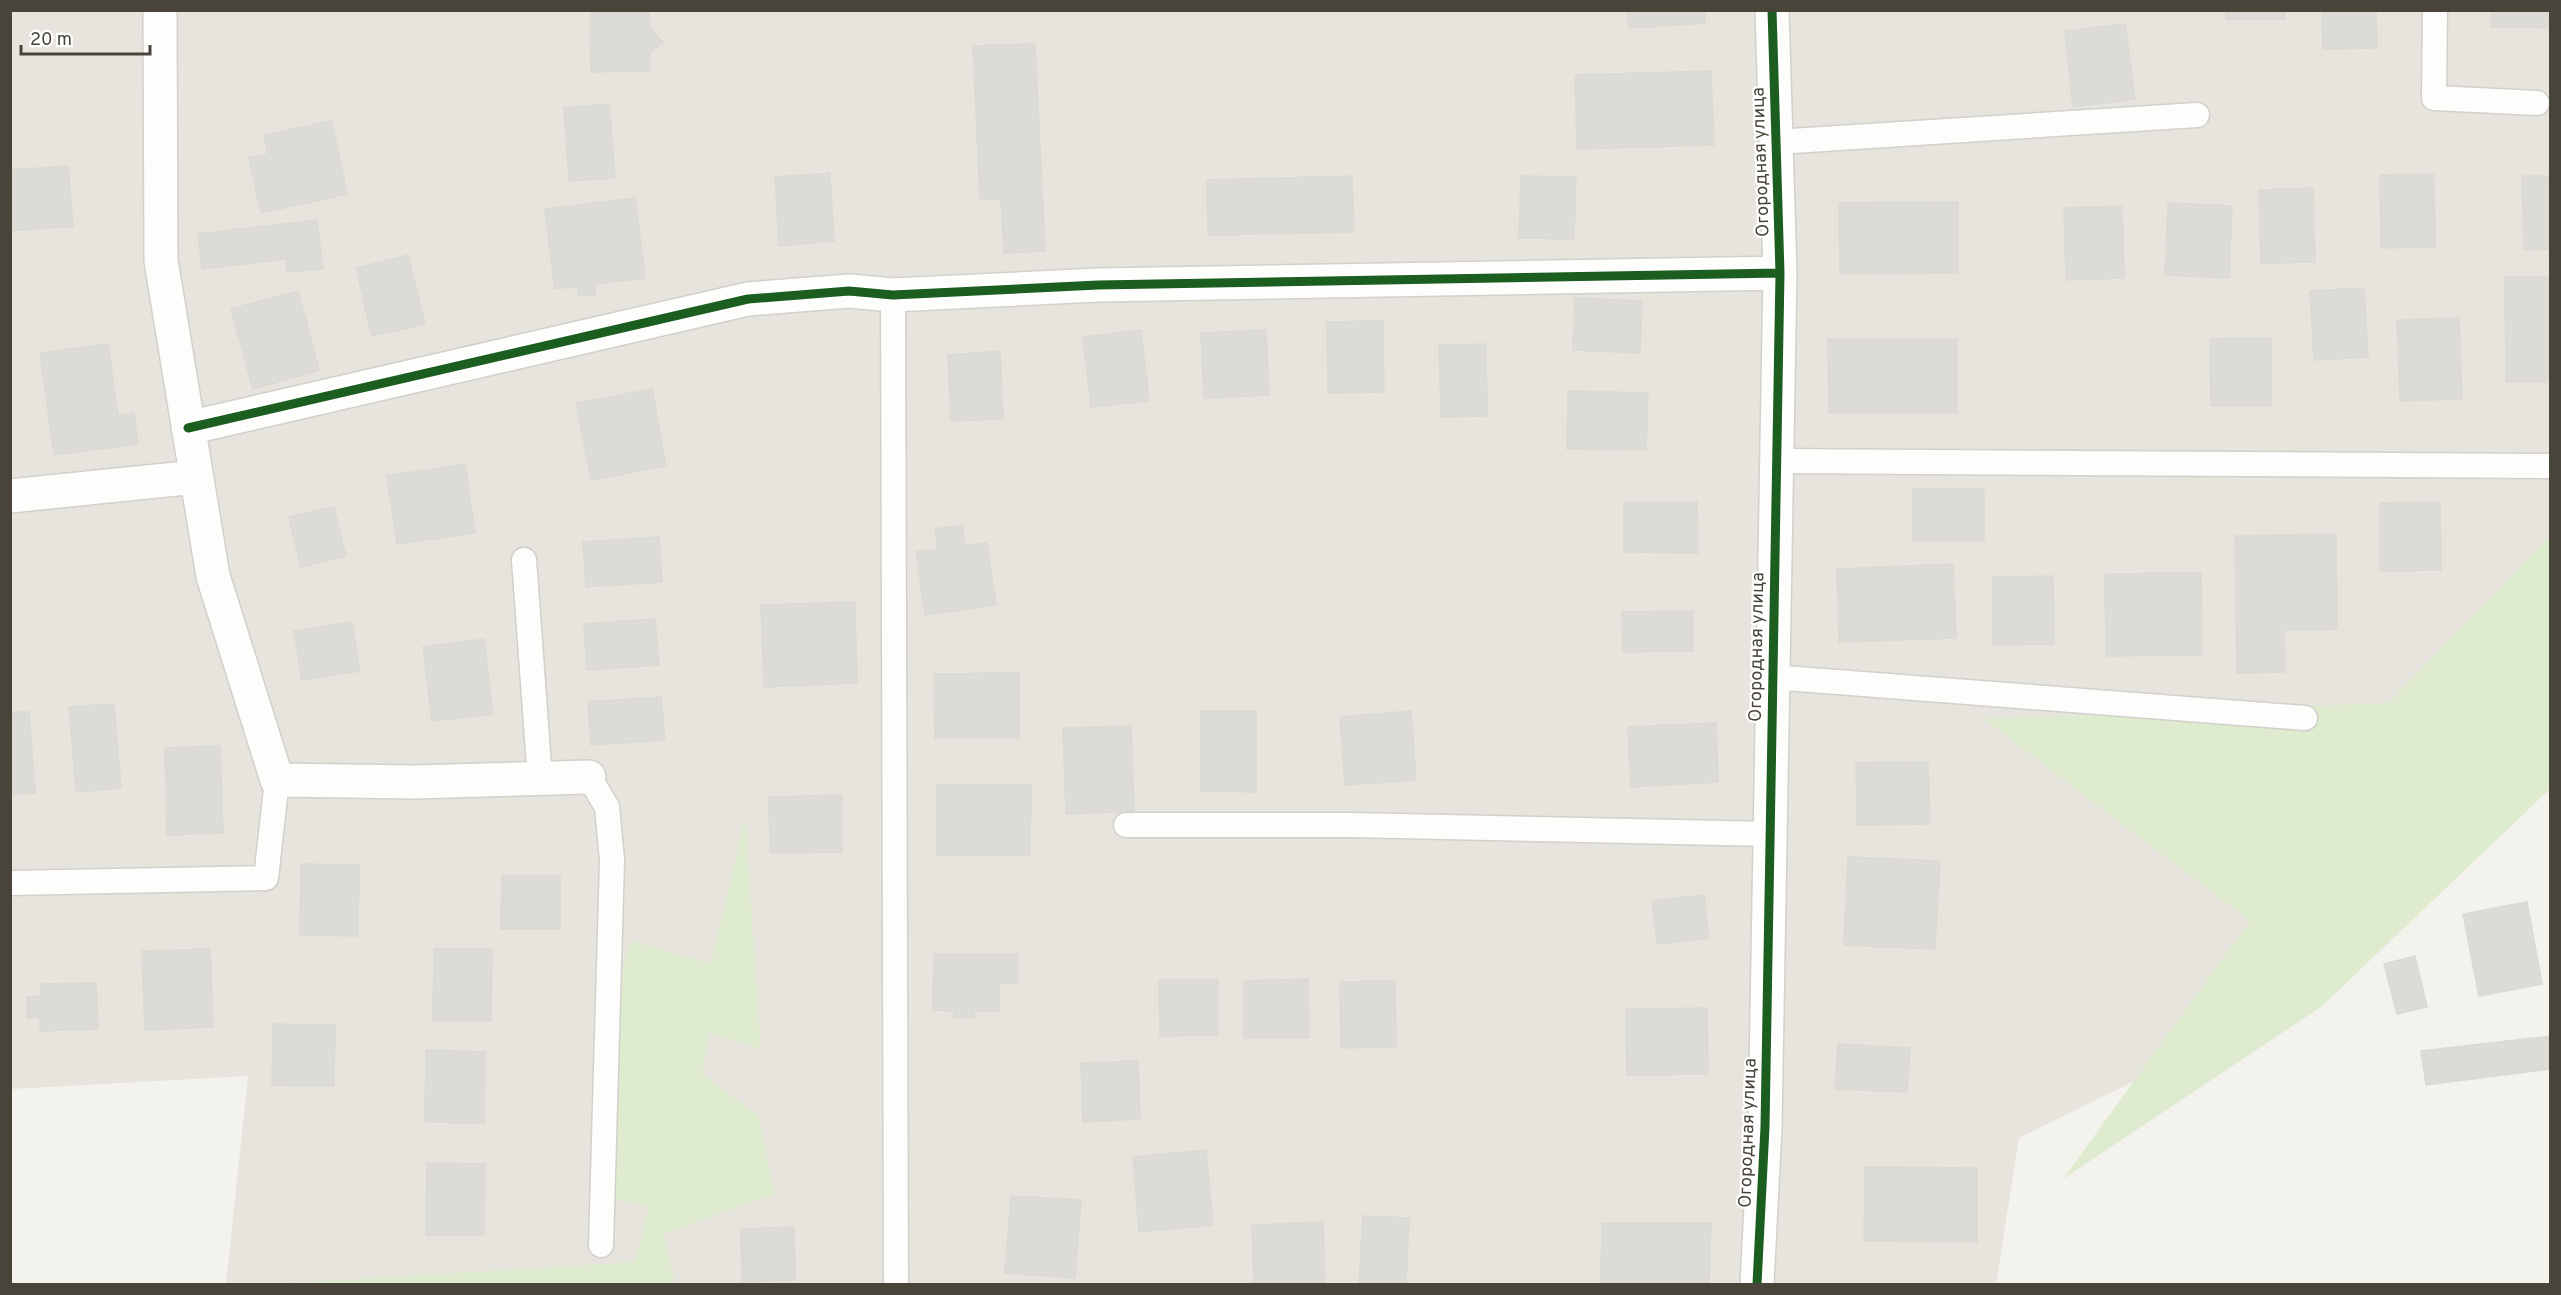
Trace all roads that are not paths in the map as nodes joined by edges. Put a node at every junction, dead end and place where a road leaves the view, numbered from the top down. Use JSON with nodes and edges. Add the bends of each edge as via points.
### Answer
{"nodes":[{"id":1,"x":160,"y":10,"type":"edge"},
{"id":2,"x":1772,"y":10,"type":"edge"},
{"id":3,"x":2435,"y":10,"type":"edge"},
{"id":4,"x":2537,"y":103,"type":"dead end"},
{"id":5,"x":2197,"y":115,"type":"dead end"},
{"id":6,"x":1776,"y":142,"type":"junction"},
{"id":7,"x":1780,"y":273,"type":"junction"},
{"id":8,"x":893,"y":295,"type":"junction"},
{"id":9,"x":188,"y":428,"type":"junction"},
{"id":10,"x":1776,"y":461,"type":"junction"},
{"id":11,"x":2550,"y":466,"type":"edge"},
{"id":12,"x":196,"y":477,"type":"junction"},
{"id":13,"x":10,"y":496,"type":"edge"},
{"id":14,"x":524,"y":560,"type":"dead end"},
{"id":15,"x":1772,"y":677,"type":"junction"},
{"id":16,"x":2305,"y":718,"type":"dead end"},
{"id":17,"x":589,"y":777,"type":"joint"},
{"id":18,"x":540,"y":779,"type":"junction"},
{"id":19,"x":277,"y":780,"type":"junction"},
{"id":20,"x":1126,"y":825,"type":"dead end"},
{"id":21,"x":1770,"y":834,"type":"junction"},
{"id":22,"x":10,"y":883,"type":"edge"},
{"id":23,"x":601,"y":1245,"type":"dead end"},
{"id":24,"x":896,"y":1284,"type":"edge"},
{"id":25,"x":1757,"y":1284,"type":"edge"}],
"edges":[{"from":1,"to":9,"type":"street","via":[[161,261]]},
{"from":2,"to":6,"type":"street","name":"Огородная улица"},
{"from":3,"to":4,"type":"lane","via":[[2434,98]]},
{"from":5,"to":6,"type":"lane"},
{"from":6,"to":7,"type":"street","name":"Огородная улица"},
{"from":7,"to":8,"type":"street","via":[[1098,285]]},
{"from":7,"to":10,"type":"street","name":"Огородная улица"},
{"from":8,"to":9,"type":"street","via":[[849,291],[748,299]]},
{"from":8,"to":24,"type":"lane"},
{"from":9,"to":12,"type":"street"},
{"from":10,"to":11,"type":"lane"},
{"from":10,"to":15,"type":"street","name":"Огородная улица"},
{"from":12,"to":13,"type":"street"},
{"from":12,"to":19,"type":"street","via":[[213,576]]},
{"from":14,"to":18,"type":"lane"},
{"from":15,"to":16,"type":"lane"},
{"from":15,"to":21,"type":"street","name":"Огородная улица"},
{"from":17,"to":18,"type":"street"},
{"from":17,"to":23,"type":"lane","via":[[607,807],[612,860]]},
{"from":18,"to":19,"type":"street"},
{"from":19,"to":22,"type":"lane","via":[[266,878]]},
{"from":20,"to":21,"type":"lane","via":[[1364,825]]},
{"from":21,"to":25,"type":"street","name":"Огородная улица","via":[[1765,1127]]}]}
